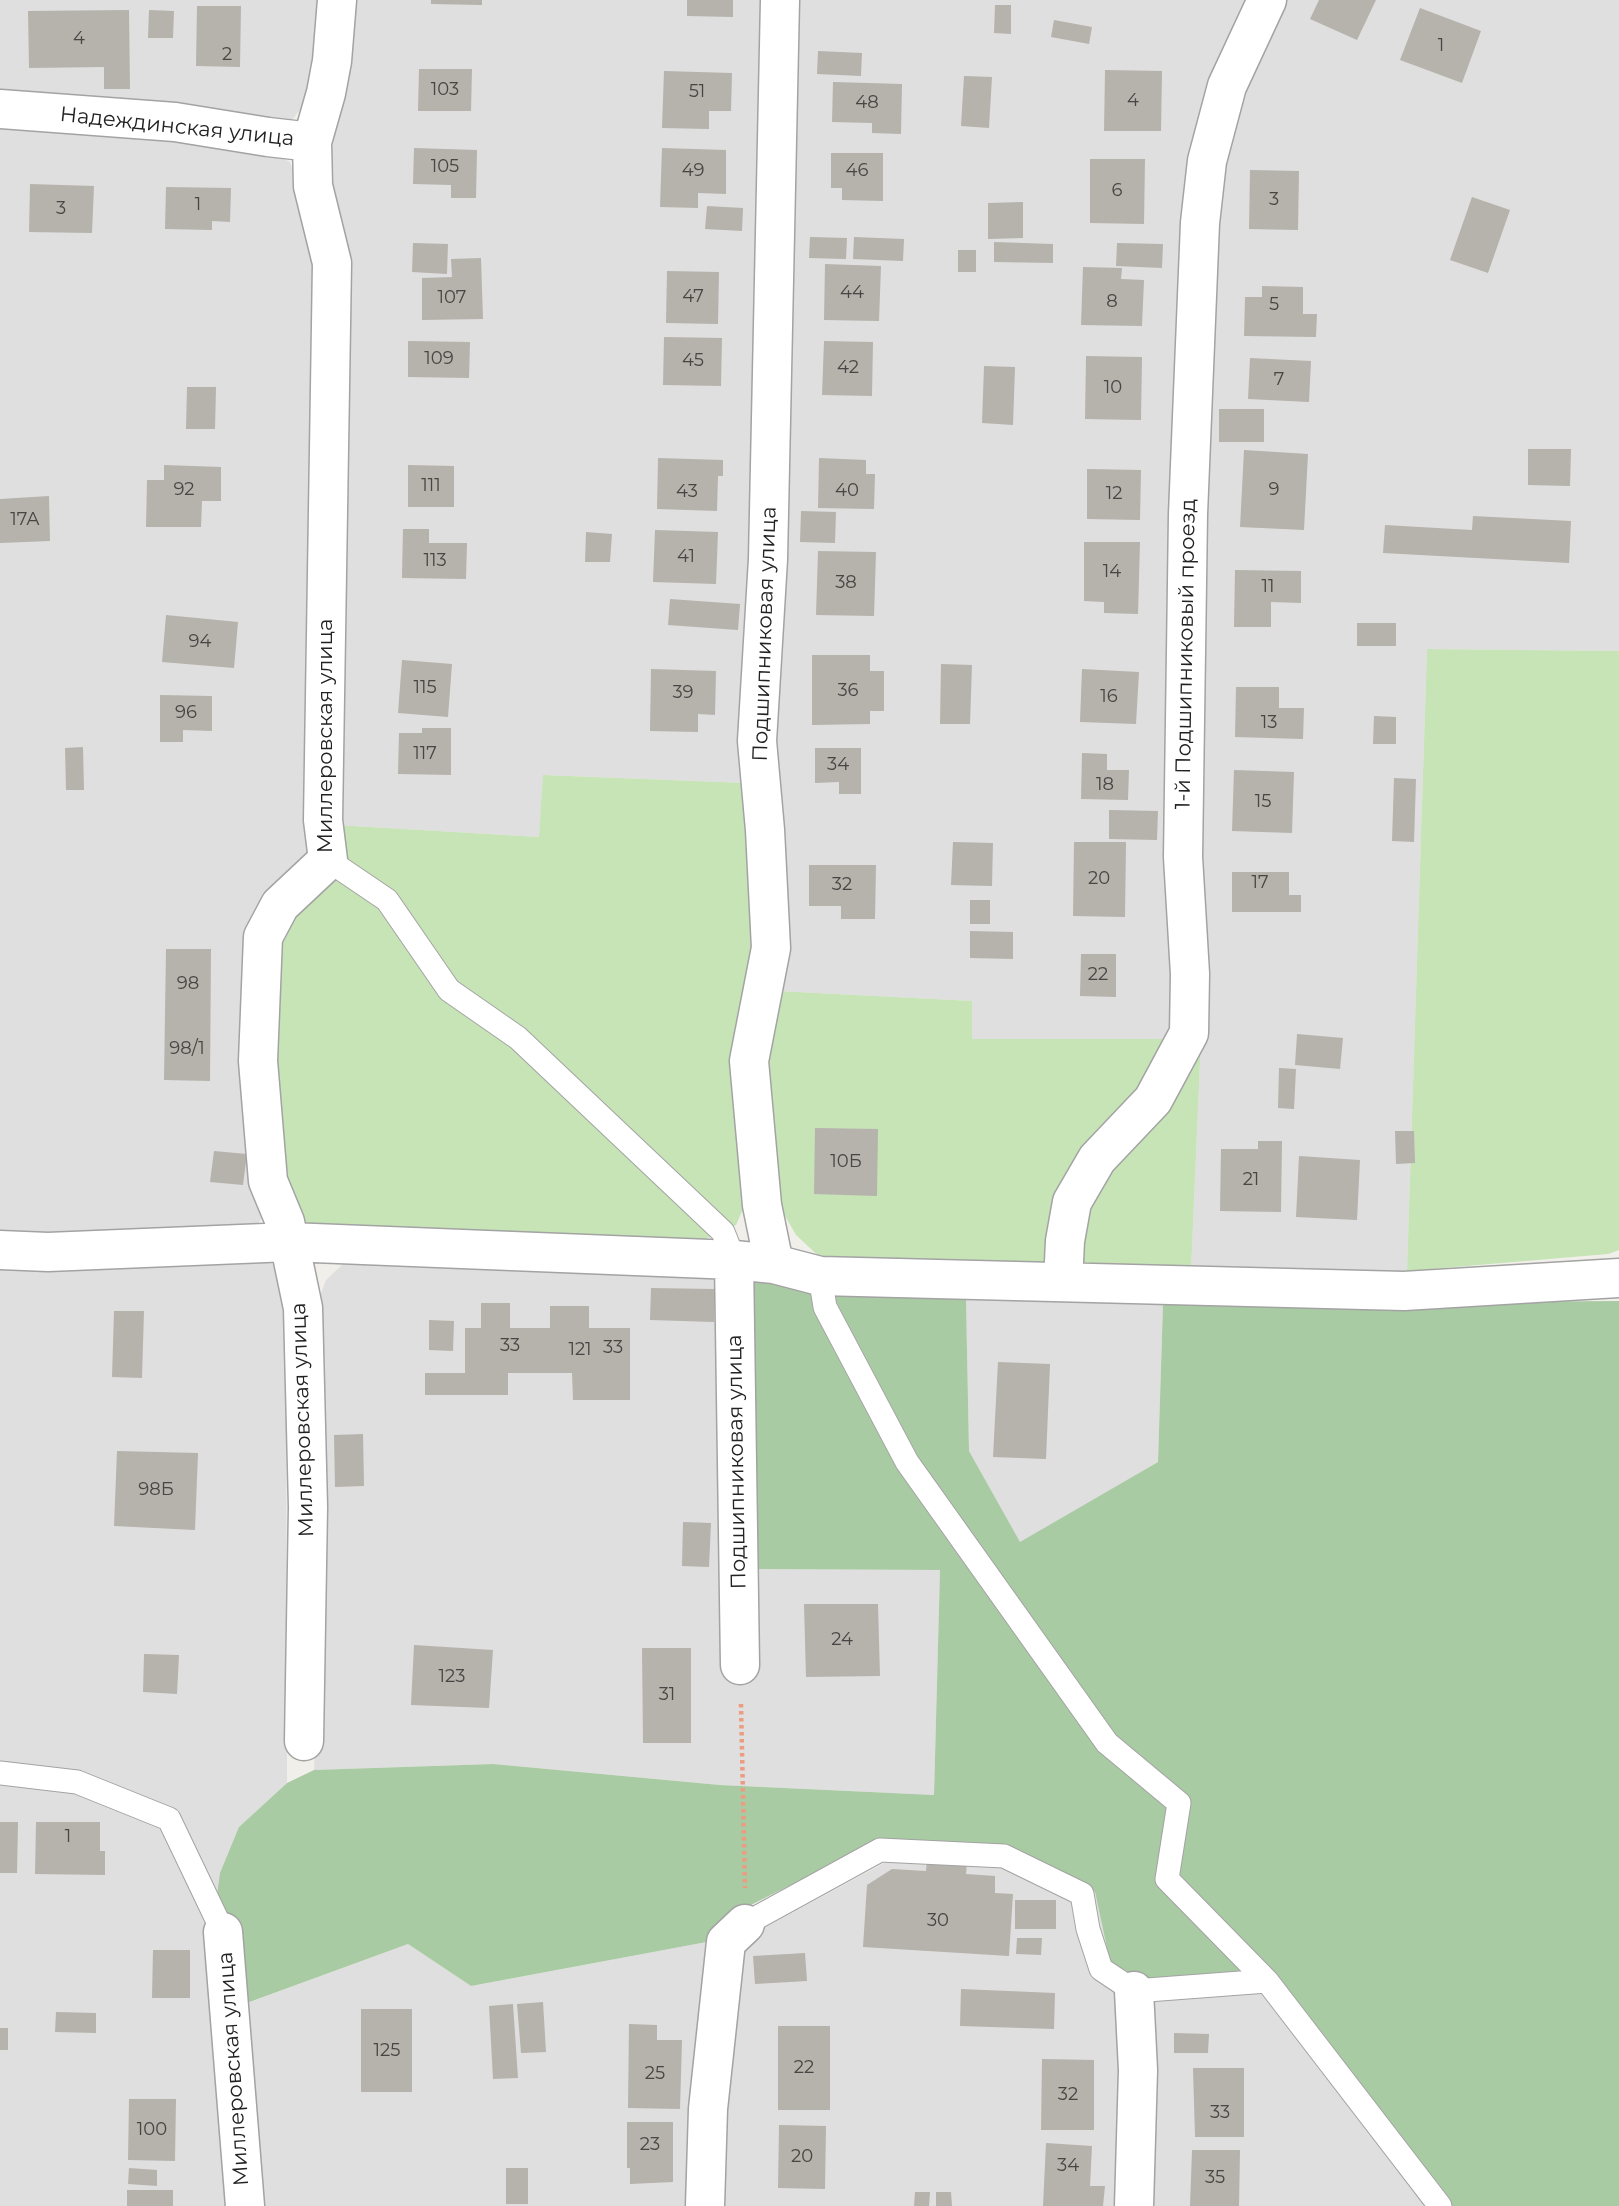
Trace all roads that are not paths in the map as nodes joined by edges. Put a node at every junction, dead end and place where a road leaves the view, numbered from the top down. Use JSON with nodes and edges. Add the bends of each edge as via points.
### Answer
{"nodes":[{"id":1,"x":337,"y":0,"type":"edge"},
{"id":2,"x":780,"y":0,"type":"edge"},
{"id":3,"x":1267,"y":0,"type":"edge"},
{"id":4,"x":0,"y":109,"type":"edge"},
{"id":5,"x":312,"y":142,"type":"junction"},
{"id":6,"x":328,"y":860,"type":"junction"},
{"id":7,"x":289,"y":1242,"type":"junction"},
{"id":8,"x":0,"y":1250,"type":"edge"},
{"id":9,"x":734,"y":1260,"type":"junction"},
{"id":10,"x":774,"y":1264,"type":"junction"},
{"id":11,"x":820,"y":1276,"type":"junction"},
{"id":12,"x":1619,"y":1278,"type":"edge"},
{"id":13,"x":1063,"y":1282,"type":"junction"},
{"id":14,"x":740,"y":1665,"type":"road end"},
{"id":15,"x":304,"y":1741,"type":"dead end"},
{"id":16,"x":0,"y":1773,"type":"edge"},
{"id":17,"x":745,"y":1924,"type":"joint"},
{"id":18,"x":223,"y":1932,"type":"joint"},
{"id":19,"x":1267,"y":1981,"type":"junction"},
{"id":20,"x":1134,"y":1991,"type":"junction"},
{"id":21,"x":245,"y":2206,"type":"edge"},
{"id":22,"x":705,"y":2206,"type":"edge"},
{"id":23,"x":1133,"y":2206,"type":"edge"},
{"id":24,"x":1440,"y":2206,"type":"edge"}],
"edges":[{"from":1,"to":5,"type":"street","name":"Миллеровская улица","via":[[332,61]]},
{"from":2,"to":10,"type":"street","name":"Подшипниковая улица","via":[[768,559],[757,741],[771,948],[749,1061],[761,1205]]},
{"from":3,"to":13,"type":"street","name":"1-й Подшипниковый проезд","via":[[1227,86],[1207,161],[1200,222],[1188,514],[1183,857],[1189,1033],[1153,1100],[1097,1159],[1072,1202]]},
{"from":4,"to":5,"type":"street","name":"Надеждинская улица","via":[[175,122]]},
{"from":5,"to":6,"type":"street","name":"Миллеровская улица","via":[[313,186],[332,263],[323,820]]},
{"from":6,"to":7,"type":"street","name":"Миллеровская улица","via":[[280,905],[263,937],[258,1061],[268,1181]]},
{"from":6,"to":9,"type":"lane","via":[[387,900],[449,990],[518,1038],[723,1232]]},
{"from":7,"to":8,"type":"street"},
{"from":7,"to":9,"type":"street"},
{"from":7,"to":15,"type":"street","name":"Миллеровская улица","via":[[303,1308],[308,1507]]},
{"from":9,"to":10,"type":"street"},
{"from":9,"to":14,"type":"street","name":"Подшипниковая улица"},
{"from":10,"to":11,"type":"street"},
{"from":11,"to":13,"type":"street"},
{"from":11,"to":19,"type":"lane","via":[[825,1307],[907,1462],[1107,1743],[1179,1803],[1167,1879]]},
{"from":12,"to":13,"type":"street","via":[[1405,1291]]},
{"from":16,"to":18,"type":"lane","via":[[77,1782],[169,1819]]},
{"from":17,"to":20,"type":"lane","via":[[880,1850],[1004,1856],[1082,1895],[1101,1969]]},
{"from":17,"to":22,"type":"street","via":[[726,1942],[708,2109]]},
{"from":18,"to":21,"type":"street","name":"Миллеровская улица"},
{"from":19,"to":20,"type":"lane"},
{"from":19,"to":24,"type":"lane"},
{"from":20,"to":23,"type":"street","via":[[1138,2070]]}]}
